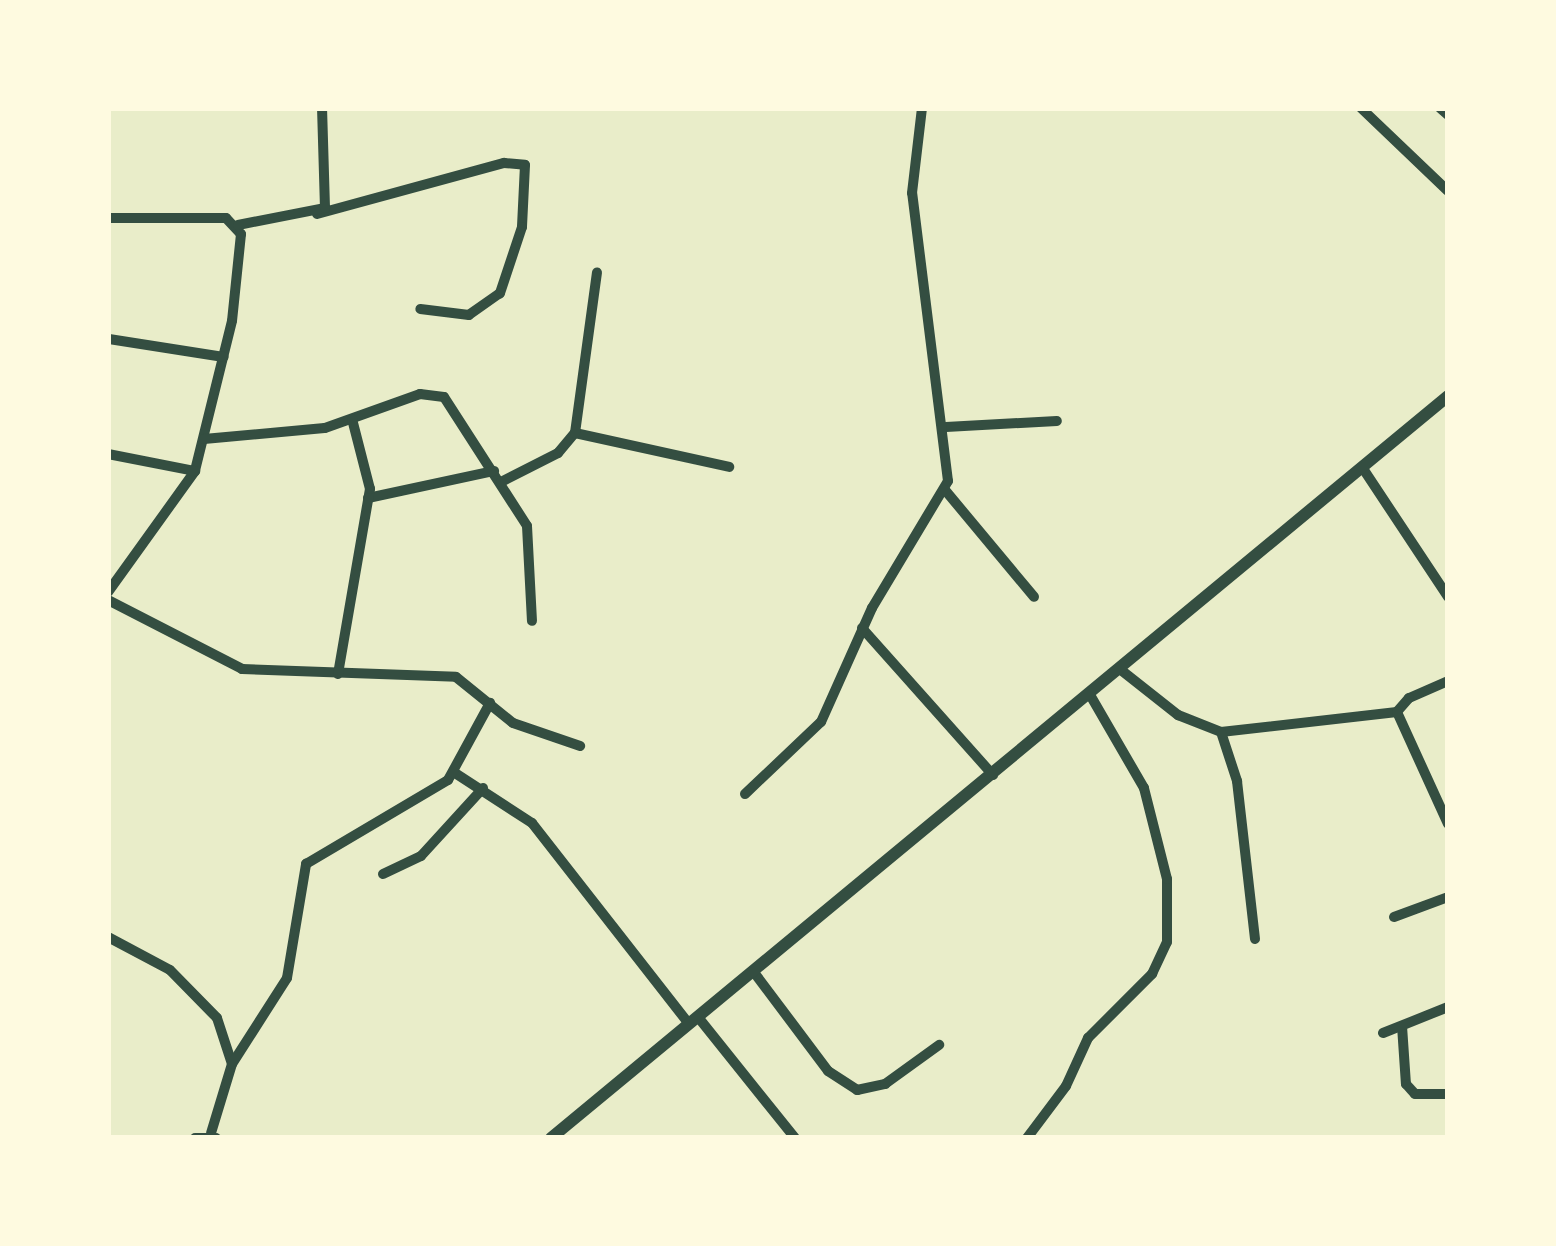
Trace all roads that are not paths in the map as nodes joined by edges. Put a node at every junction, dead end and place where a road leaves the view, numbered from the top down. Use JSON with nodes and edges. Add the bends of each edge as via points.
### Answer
{"nodes":[{"id":1,"x":322,"y":108,"type":"edge"},
{"id":2,"x":922,"y":108,"type":"edge"},
{"id":3,"x":1361,"y":108,"type":"edge"},
{"id":4,"x":1440,"y":108,"type":"edge"},
{"id":5,"x":1448,"y":115,"type":"edge"},
{"id":6,"x":1448,"y":191,"type":"edge"},
{"id":7,"x":317,"y":214,"type":"junction"},
{"id":8,"x":108,"y":218,"type":"edge"},
{"id":9,"x":238,"y":225,"type":"junction"},
{"id":10,"x":597,"y":273,"type":"dead end"},
{"id":11,"x":420,"y":309,"type":"dead end"},
{"id":12,"x":109,"y":339,"type":"edge"},
{"id":13,"x":224,"y":357,"type":"junction"},
{"id":14,"x":1448,"y":397,"type":"edge"},
{"id":15,"x":352,"y":418,"type":"junction"},
{"id":16,"x":1057,"y":422,"type":"dead end"},
{"id":17,"x":946,"y":427,"type":"junction"},
{"id":18,"x":575,"y":433,"type":"junction"},
{"id":19,"x":204,"y":440,"type":"junction"},
{"id":20,"x":108,"y":454,"type":"edge"},
{"id":21,"x":729,"y":467,"type":"dead end"},
{"id":22,"x":1362,"y":467,"type":"junction"},
{"id":23,"x":195,"y":471,"type":"junction"},
{"id":24,"x":498,"y":477,"type":"junction"},
{"id":25,"x":945,"y":490,"type":"junction"},
{"id":26,"x":368,"y":498,"type":"junction"},
{"id":27,"x":108,"y":596,"type":"edge"},
{"id":28,"x":1034,"y":597,"type":"dead end"},
{"id":29,"x":1448,"y":597,"type":"edge"},
{"id":30,"x":532,"y":621,"type":"dead end"},
{"id":31,"x":862,"y":628,"type":"junction"},
{"id":32,"x":1120,"y":670,"type":"junction"},
{"id":33,"x":338,"y":674,"type":"junction"},
{"id":34,"x":1448,"y":681,"type":"edge"},
{"id":35,"x":1090,"y":695,"type":"junction"},
{"id":36,"x":490,"y":703,"type":"junction"},
{"id":37,"x":1397,"y":712,"type":"junction"},
{"id":38,"x":1221,"y":732,"type":"junction"},
{"id":39,"x":580,"y":746,"type":"dead end"},
{"id":40,"x":454,"y":773,"type":"junction"},
{"id":41,"x":993,"y":775,"type":"junction"},
{"id":42,"x":483,"y":788,"type":"junction"},
{"id":43,"x":746,"y":794,"type":"dead end"},
{"id":44,"x":1448,"y":824,"type":"edge"},
{"id":45,"x":383,"y":874,"type":"dead end"},
{"id":46,"x":1448,"y":897,"type":"edge"},
{"id":47,"x":1394,"y":917,"type":"dead end"},
{"id":48,"x":108,"y":937,"type":"edge"},
{"id":49,"x":1255,"y":939,"type":"dead end"},
{"id":50,"x":753,"y":971,"type":"junction"},
{"id":51,"x":1448,"y":1007,"type":"edge"},
{"id":52,"x":694,"y":1021,"type":"junction"},
{"id":53,"x":1402,"y":1026,"type":"junction"},
{"id":54,"x":1383,"y":1034,"type":"dead end"},
{"id":55,"x":939,"y":1045,"type":"dead end"},
{"id":56,"x":232,"y":1064,"type":"junction"},
{"id":57,"x":1448,"y":1094,"type":"edge"},
{"id":58,"x":214,"y":1135,"type":"edge"},
{"id":59,"x":195,"y":1138,"type":"edge"},
{"id":60,"x":551,"y":1138,"type":"edge"},
{"id":61,"x":795,"y":1138,"type":"edge"},
{"id":62,"x":1027,"y":1138,"type":"edge"}],
"edges":[{"from":1,"to":7,"type":"street","via":[[328,199]]},
{"from":2,"to":17,"type":"street","via":[[912,193]]},
{"from":3,"to":6,"type":"street"},
{"from":4,"to":5,"type":"street"},
{"from":7,"to":9,"type":"street"},
{"from":7,"to":11,"type":"street","via":[[504,163],[525,165],[522,227],[500,293],[469,315]]},
{"from":8,"to":9,"type":"street","via":[[226,218]]},
{"from":9,"to":13,"type":"street","via":[[238,282]]},
{"from":10,"to":18,"type":"street"},
{"from":12,"to":13,"type":"street"},
{"from":13,"to":19,"type":"street"},
{"from":14,"to":22,"type":"street"},
{"from":15,"to":19,"type":"street"},
{"from":15,"to":24,"type":"street","via":[[434,393],[453,407]]},
{"from":15,"to":26,"type":"street"},
{"from":16,"to":17,"type":"street"},
{"from":17,"to":25,"type":"street"},
{"from":18,"to":21,"type":"street"},
{"from":18,"to":24,"type":"street","via":[[558,453]]},
{"from":19,"to":23,"type":"street"},
{"from":20,"to":23,"type":"street"},
{"from":22,"to":29,"type":"street"},
{"from":22,"to":32,"type":"street"},
{"from":23,"to":27,"type":"street"},
{"from":24,"to":26,"type":"street"},
{"from":24,"to":30,"type":"street","via":[[530,535]]},
{"from":25,"to":28,"type":"street"},
{"from":25,"to":31,"type":"street"},
{"from":26,"to":33,"type":"street"},
{"from":27,"to":33,"type":"street","via":[[242,669]]},
{"from":31,"to":41,"type":"street"},
{"from":31,"to":43,"type":"street","via":[[821,722]]},
{"from":32,"to":35,"type":"street"},
{"from":32,"to":38,"type":"street","via":[[1178,715]]},
{"from":33,"to":36,"type":"street","via":[[456,677]]},
{"from":34,"to":37,"type":"street"},
{"from":35,"to":41,"type":"street"},
{"from":35,"to":62,"type":"street","via":[[1144,788],[1167,879],[1167,942],[1152,974],[1088,1038],[1066,1086]]},
{"from":36,"to":39,"type":"street","via":[[522,728]]},
{"from":36,"to":40,"type":"street"},
{"from":37,"to":38,"type":"street","via":[[1283,731]]},
{"from":37,"to":44,"type":"street"},
{"from":38,"to":49,"type":"street","via":[[1237,781]]},
{"from":40,"to":42,"type":"street"},
{"from":40,"to":56,"type":"street","via":[[312,855],[287,978]]},
{"from":41,"to":50,"type":"street"},
{"from":42,"to":45,"type":"street","via":[[421,856]]},
{"from":42,"to":52,"type":"street","via":[[532,824]]},
{"from":46,"to":47,"type":"street"},
{"from":48,"to":56,"type":"street","via":[[185,984],[217,1018]]},
{"from":50,"to":52,"type":"street"},
{"from":50,"to":55,"type":"street","via":[[841,1084],[872,1090]]},
{"from":51,"to":53,"type":"street"},
{"from":52,"to":60,"type":"street"},
{"from":52,"to":61,"type":"street"},
{"from":53,"to":54,"type":"street"},
{"from":53,"to":57,"type":"street","via":[[1406,1084],[1428,1097]]},
{"from":56,"to":58,"type":"street"},
{"from":58,"to":59,"type":"street"}]}
